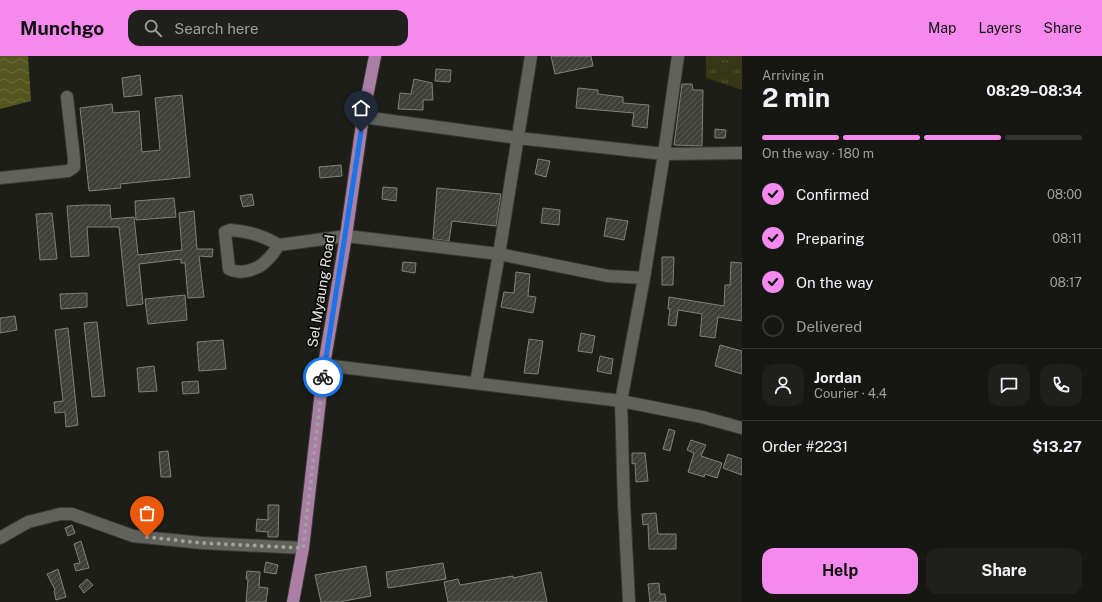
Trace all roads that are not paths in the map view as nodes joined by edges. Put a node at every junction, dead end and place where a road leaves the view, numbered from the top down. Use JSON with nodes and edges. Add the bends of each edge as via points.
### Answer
{"nodes":[{"id":1,"x":374,"y":56,"type":"edge"},
{"id":2,"x":531,"y":56,"type":"edge"},
{"id":3,"x":678,"y":56,"type":"edge"},
{"id":4,"x":67,"y":97,"type":"dead end"},
{"id":5,"x":363,"y":117,"type":"junction"},
{"id":6,"x":518,"y":138,"type":"junction"},
{"id":7,"x":742,"y":153,"type":"edge"},
{"id":8,"x":664,"y":154,"type":"junction"},
{"id":9,"x":0,"y":178,"type":"edge"},
{"id":10,"x":346,"y":236,"type":"junction"},
{"id":11,"x":279,"y":245,"type":"junction"},
{"id":12,"x":499,"y":254,"type":"junction"},
{"id":13,"x":644,"y":278,"type":"junction"},
{"id":14,"x":324,"y":365,"type":"junction"},
{"id":15,"x":476,"y":383,"type":"junction"},
{"id":16,"x":621,"y":400,"type":"junction"},
{"id":17,"x":742,"y":428,"type":"edge"},
{"id":18,"x":0,"y":538,"type":"edge"},
{"id":19,"x":303,"y":548,"type":"junction"},
{"id":20,"x":293,"y":602,"type":"edge"},
{"id":21,"x":629,"y":602,"type":"edge"}],
"edges":[{"from":1,"to":5,"type":"main road","name":"Sel Myaung Road"},
{"from":2,"to":6,"type":"street"},
{"from":3,"to":8,"type":"street"},
{"from":4,"to":9,"type":"street","via":[[74,167],[68,171]]},
{"from":5,"to":6,"type":"street"},
{"from":5,"to":10,"type":"main road","name":"Sel Myaung Road"},
{"from":6,"to":8,"type":"street"},
{"from":6,"to":12,"type":"street"},
{"from":7,"to":8,"type":"street"},
{"from":8,"to":13,"type":"street"},
{"from":10,"to":11,"type":"street"},
{"from":10,"to":12,"type":"street"},
{"from":10,"to":14,"type":"main road","name":"Sel Myaung Road"},
{"from":11,"to":11,"type":"street","via":[[250,232],[225,232],[229,268],[235,272],[250,271],[266,262]]},
{"from":12,"to":13,"type":"street","via":[[608,276]]},
{"from":12,"to":15,"type":"street"},
{"from":13,"to":16,"type":"street"},
{"from":14,"to":15,"type":"street"},
{"from":14,"to":19,"type":"main road","name":"Sel Myaung Road"},
{"from":15,"to":16,"type":"street"},
{"from":16,"to":17,"type":"street"},
{"from":16,"to":21,"type":"street"},
{"from":18,"to":19,"type":"street","via":[[28,522],[60,514],[72,514],[133,536],[202,543]]},
{"from":19,"to":20,"type":"main road","name":"Sel Myaung Road"}]}
